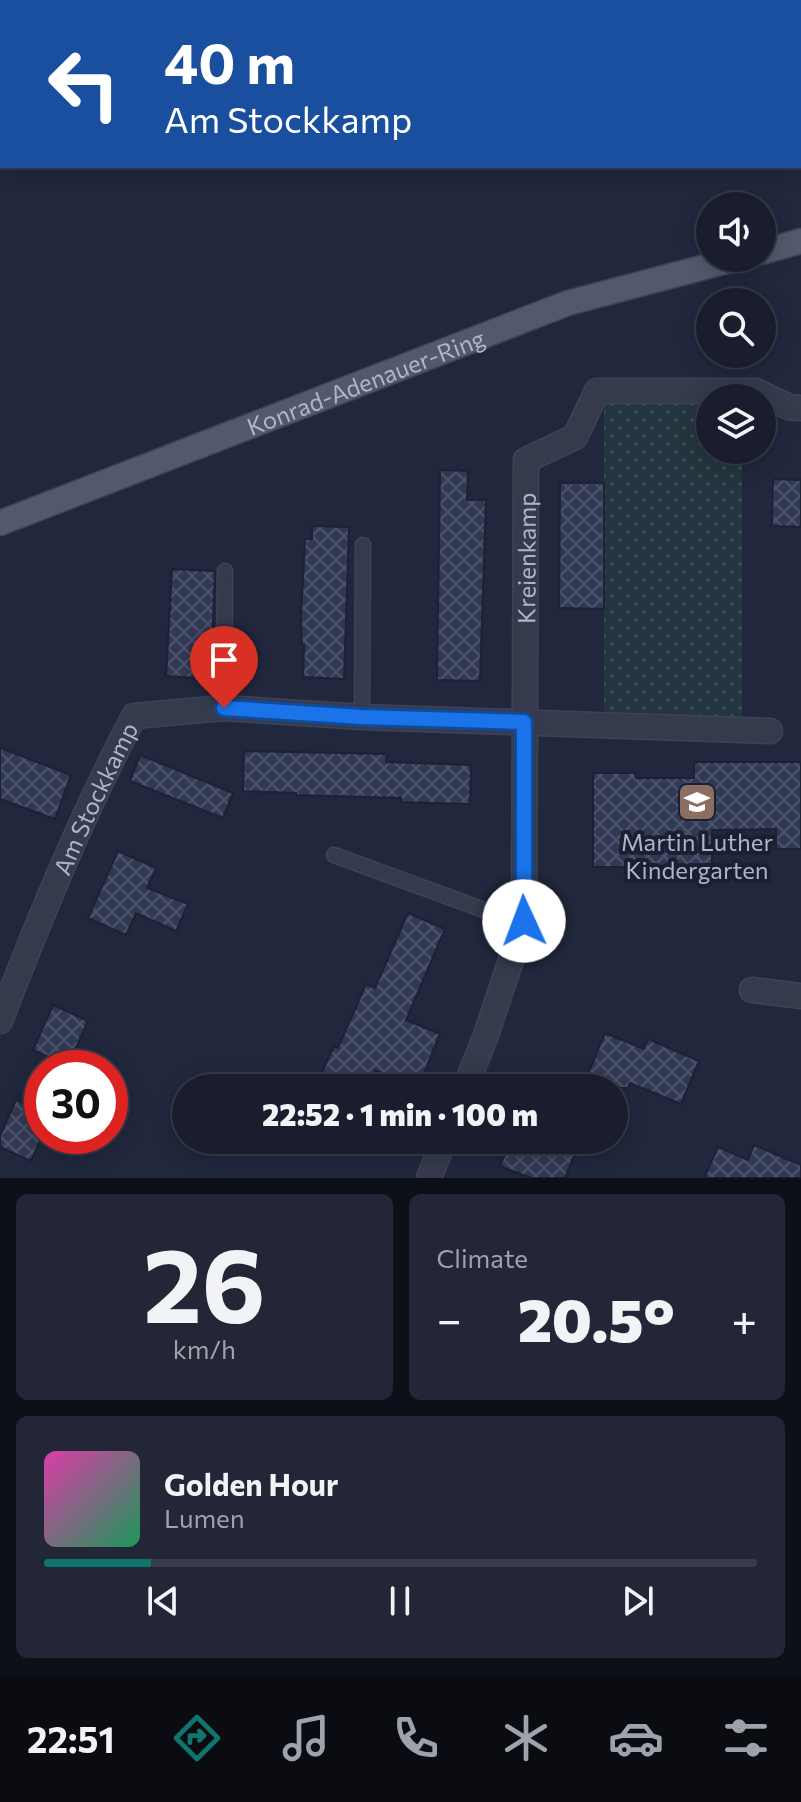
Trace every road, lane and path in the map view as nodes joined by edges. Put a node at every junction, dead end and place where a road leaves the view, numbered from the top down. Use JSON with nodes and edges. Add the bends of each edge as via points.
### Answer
{"nodes":[{"id":1,"x":801,"y":241,"type":"edge"},
{"id":2,"x":776,"y":248,"type":"edge"},
{"id":3,"x":696,"y":269,"type":"edge"},
{"id":4,"x":801,"y":408,"type":"edge"},
{"id":5,"x":0,"y":523,"type":"edge"},
{"id":6,"x":363,"y":545,"type":"dead end"},
{"id":7,"x":225,"y":571,"type":"dead end"},
{"id":8,"x":224,"y":708,"type":"junction"},
{"id":9,"x":362,"y":717,"type":"junction"},
{"id":10,"x":524,"y":722,"type":"junction"},
{"id":11,"x":770,"y":731,"type":"dead end"},
{"id":12,"x":334,"y":855,"type":"dead end"},
{"id":13,"x":524,"y":921,"type":"junction"},
{"id":14,"x":752,"y":990,"type":"dead end"},
{"id":15,"x":801,"y":996,"type":"edge"},
{"id":16,"x":0,"y":1021,"type":"edge"},
{"id":17,"x":471,"y":1074,"type":"edge"},
{"id":18,"x":438,"y":1154,"type":"edge"},
{"id":19,"x":429,"y":1178,"type":"edge"}],
"edges":[{"from":1,"to":2,"type":"main road"},
{"from":3,"to":5,"type":"main road","name":"Konrad-Adenauer-Ring","via":[[568,303]]},
{"from":4,"to":10,"type":"street","name":"Kreienkamp","via":[[756,391],[597,391],[575,437],[526,460]]},
{"from":6,"to":9,"type":"lane"},
{"from":7,"to":8,"type":"lane"},
{"from":8,"to":9,"type":"street","name":"Am Stockkamp"},
{"from":8,"to":16,"type":"street","name":"Am Stockkamp","via":[[134,716],[46,902]]},
{"from":9,"to":10,"type":"street","name":"Am Stockkamp"},
{"from":10,"to":11,"type":"street"},
{"from":10,"to":13,"type":"street"},
{"from":12,"to":13,"type":"lane"},
{"from":13,"to":17,"type":"street"},
{"from":14,"to":15,"type":"street"},
{"from":18,"to":19,"type":"street"}]}
